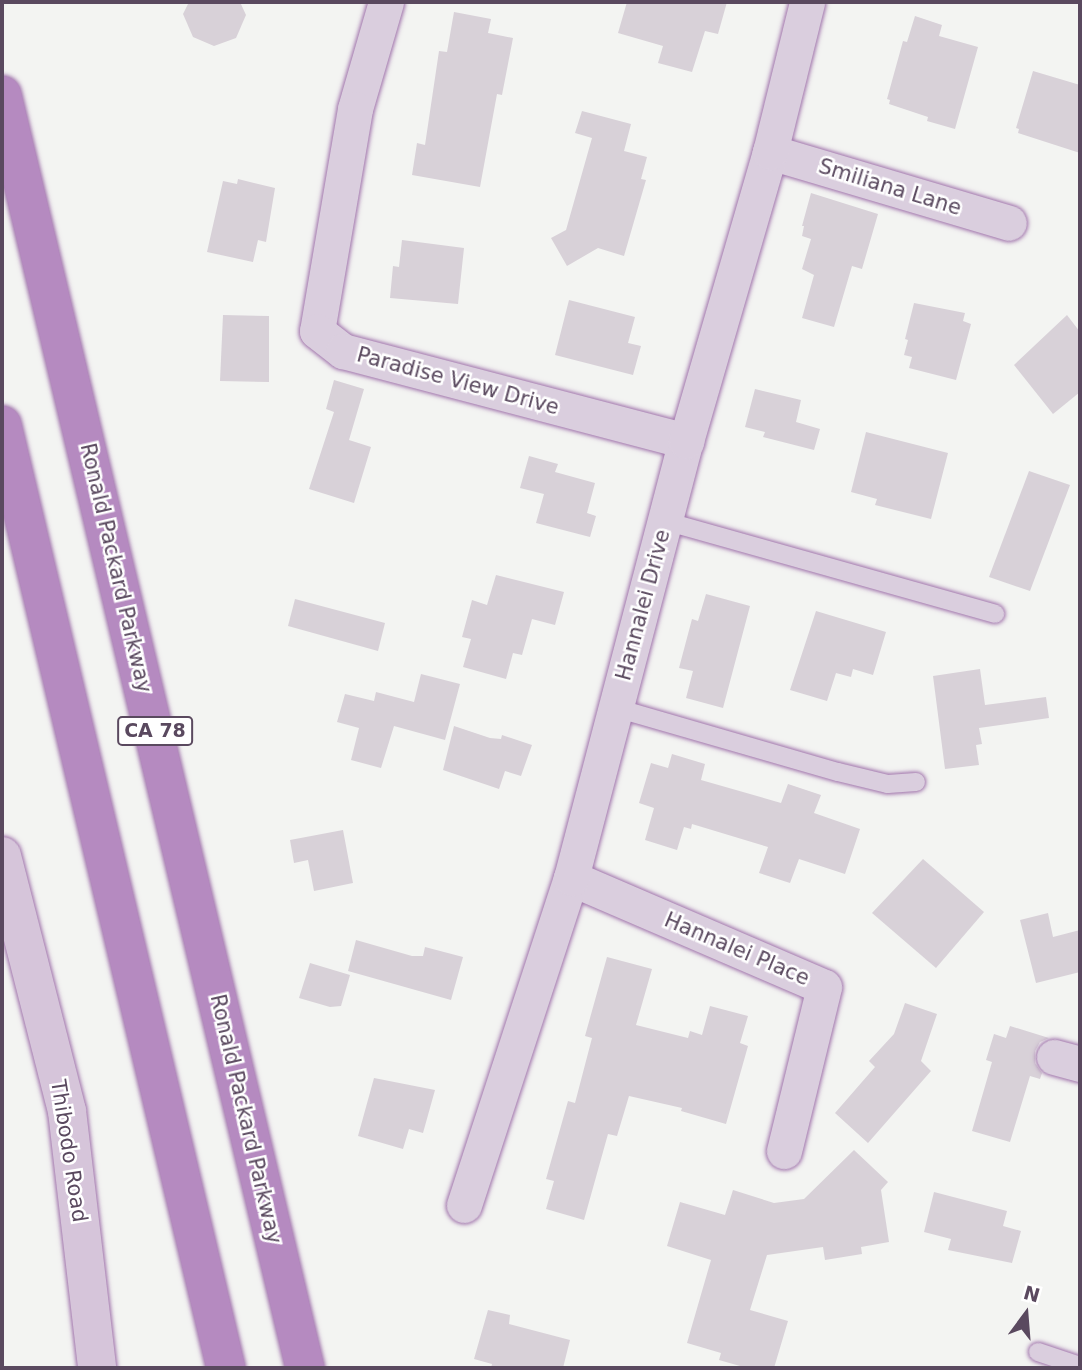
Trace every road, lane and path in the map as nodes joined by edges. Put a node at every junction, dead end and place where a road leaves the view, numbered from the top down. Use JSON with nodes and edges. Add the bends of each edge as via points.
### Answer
{"nodes":[{"id":1,"x":386,"y":2,"type":"edge"},
{"id":2,"x":807,"y":2,"type":"edge"},
{"id":3,"x":2,"y":94,"type":"edge"},
{"id":4,"x":770,"y":152,"type":"junction"},
{"id":5,"x":1009,"y":223,"type":"dead end"},
{"id":6,"x":2,"y":425,"type":"edge"},
{"id":7,"x":686,"y":440,"type":"junction"},
{"id":8,"x":665,"y":521,"type":"junction"},
{"id":9,"x":995,"y":614,"type":"dead end"},
{"id":10,"x":616,"y":708,"type":"junction"},
{"id":11,"x":916,"y":782,"type":"dead end"},
{"id":12,"x":2,"y":856,"type":"edge"},
{"id":13,"x":571,"y":878,"type":"junction"},
{"id":14,"x":784,"y":1152,"type":"dead end"},
{"id":15,"x":464,"y":1205,"type":"dead end"},
{"id":16,"x":1038,"y":1352,"type":"dead end"},
{"id":17,"x":1080,"y":1366,"type":"edge"},
{"id":18,"x":97,"y":1368,"type":"edge"},
{"id":19,"x":226,"y":1368,"type":"edge"},
{"id":20,"x":305,"y":1368,"type":"edge"}],
"edges":[{"from":1,"to":7,"type":"street","name":"Paradise View Drive","via":[[355,109],[317,331],[344,351]]},
{"from":2,"to":4,"type":"street","name":"Hannalei Drive"},
{"from":3,"to":20,"type":"highway","name":"Ronald Packard Parkway","number":"CA 78"},
{"from":4,"to":5,"type":"street","name":"Smiliana Lane"},
{"from":4,"to":7,"type":"street","name":"Hannalei Drive"},
{"from":6,"to":19,"type":"highway"},
{"from":7,"to":8,"type":"street","name":"Hannalei Drive"},
{"from":8,"to":9,"type":"lane"},
{"from":8,"to":10,"type":"street","name":"Hannalei Drive"},
{"from":10,"to":11,"type":"lane","via":[[851,775],[888,784]]},
{"from":10,"to":13,"type":"street","name":"Hannalei Drive"},
{"from":12,"to":18,"type":"street","name":"Thibodo Road","via":[[67,1111]]},
{"from":13,"to":14,"type":"street","name":"Hannalei Place","via":[[824,987]]},
{"from":13,"to":15,"type":"street","name":"Hannalei Drive"},
{"from":16,"to":17,"type":"lane"}]}
